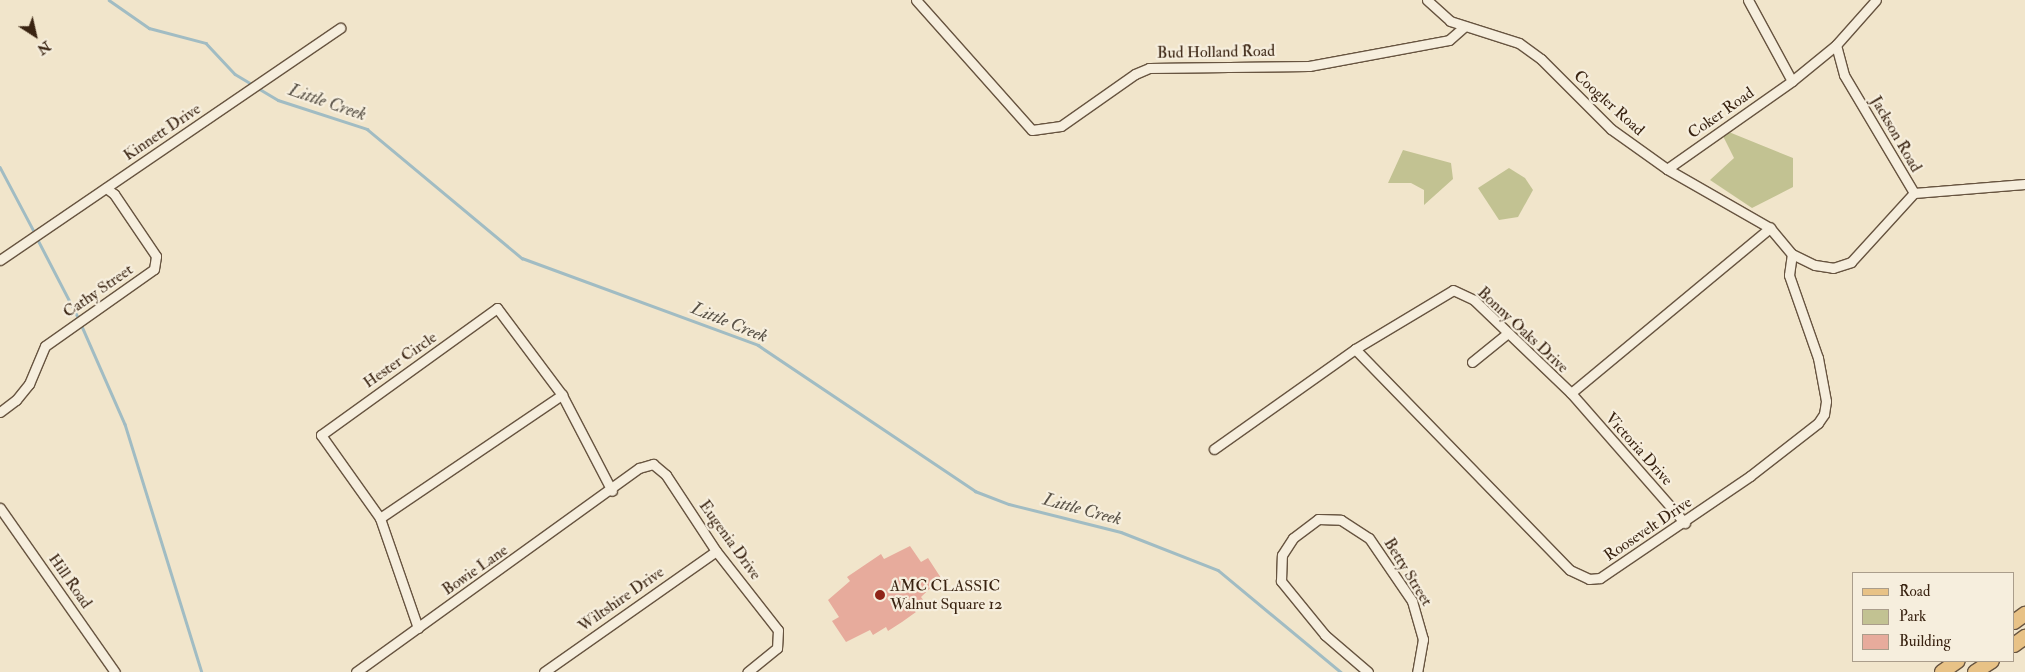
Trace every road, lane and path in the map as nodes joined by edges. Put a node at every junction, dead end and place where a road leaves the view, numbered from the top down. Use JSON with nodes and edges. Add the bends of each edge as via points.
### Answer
{"nodes":[{"id":1,"x":916,"y":0,"type":"edge"},
{"id":2,"x":1427,"y":0,"type":"edge"},
{"id":3,"x":1748,"y":0,"type":"edge"},
{"id":4,"x":1876,"y":0,"type":"edge"},
{"id":5,"x":1466,"y":26,"type":"junction"},
{"id":6,"x":340,"y":28,"type":"dead end"},
{"id":7,"x":1836,"y":46,"type":"junction"},
{"id":8,"x":1792,"y":81,"type":"junction"},
{"id":9,"x":1667,"y":169,"type":"junction"},
{"id":10,"x":2025,"y":184,"type":"edge"},
{"id":11,"x":106,"y":188,"type":"junction"},
{"id":12,"x":1914,"y":194,"type":"junction"},
{"id":13,"x":1770,"y":228,"type":"junction"},
{"id":14,"x":1792,"y":254,"type":"junction"},
{"id":15,"x":0,"y":260,"type":"edge"},
{"id":16,"x":1508,"y":333,"type":"junction"},
{"id":17,"x":1355,"y":349,"type":"junction"},
{"id":18,"x":1472,"y":362,"type":"dead end"},
{"id":19,"x":1571,"y":393,"type":"junction"},
{"id":20,"x":562,"y":395,"type":"junction"},
{"id":21,"x":0,"y":412,"type":"edge"},
{"id":22,"x":1214,"y":449,"type":"dead end"},
{"id":23,"x":612,"y":492,"type":"junction"},
{"id":24,"x":0,"y":508,"type":"edge"},
{"id":25,"x":380,"y":518,"type":"junction"},
{"id":26,"x":1685,"y":523,"type":"junction"},
{"id":27,"x":716,"y":552,"type":"junction"},
{"id":28,"x":418,"y":628,"type":"junction"},
{"id":29,"x":1957,"y":662,"type":"edge"},
{"id":30,"x":1991,"y":662,"type":"edge"},
{"id":31,"x":115,"y":672,"type":"edge"},
{"id":32,"x":356,"y":672,"type":"edge"},
{"id":33,"x":544,"y":672,"type":"edge"},
{"id":34,"x":747,"y":672,"type":"edge"},
{"id":35,"x":1368,"y":672,"type":"edge"},
{"id":36,"x":1417,"y":672,"type":"edge"},
{"id":37,"x":1942,"y":672,"type":"edge"},
{"id":38,"x":1976,"y":672,"type":"edge"}],
"edges":[{"from":1,"to":5,"type":"street","name":"Bud Holland Road","via":[[1032,130],[1061,126],[1135,74],[1150,68],[1309,66],[1449,40]]},
{"from":2,"to":5,"type":"street","name":"Coogler Road","via":[[1450,20]]},
{"from":3,"to":8,"type":"street"},
{"from":4,"to":7,"type":"street"},
{"from":5,"to":9,"type":"street","name":"Coogler Road","via":[[1519,43],[1541,59],[1611,128]]},
{"from":6,"to":11,"type":"street","name":"Kinnett Drive"},
{"from":7,"to":8,"type":"street"},
{"from":7,"to":12,"type":"street","name":"Jackson Road"},
{"from":8,"to":9,"type":"street","name":"Coker Road"},
{"from":9,"to":13,"type":"street","name":"Coogler Road"},
{"from":10,"to":12,"type":"street"},
{"from":11,"to":15,"type":"street","name":"Kinnett Drive"},
{"from":11,"to":21,"type":"street","name":"Cathy Street","via":[[114,194],[156,256],[154,269],[45,346],[29,384]]},
{"from":12,"to":14,"type":"street","via":[[1851,262],[1833,268]]},
{"from":13,"to":14,"type":"street","name":"Coogler Road"},
{"from":13,"to":19,"type":"street","name":"Bonny Oaks Drive"},
{"from":14,"to":26,"type":"street","name":"Roosevelt Drive","via":[[1789,275],[1818,358],[1826,401],[1824,414],[1788,447]]},
{"from":16,"to":17,"type":"street","name":"Bonny Oaks Drive","via":[[1474,300],[1453,290]]},
{"from":16,"to":18,"type":"street"},
{"from":16,"to":19,"type":"street","name":"Bonny Oaks Drive"},
{"from":17,"to":22,"type":"street","name":"Bonny Oaks Drive"},
{"from":17,"to":26,"type":"street","name":"Roosevelt Drive","via":[[1578,576],[1600,578]]},
{"from":19,"to":26,"type":"street","name":"Victoria Drive"},
{"from":20,"to":23,"type":"street","name":"Hester Circle"},
{"from":20,"to":25,"type":"street"},
{"from":20,"to":25,"type":"street","name":"Hester Circle","via":[[497,308],[321,435]]},
{"from":23,"to":27,"type":"street","name":"Eugenia Drive","via":[[639,468],[653,464],[666,474]]},
{"from":23,"to":28,"type":"street","name":"Bowie Lane"},
{"from":24,"to":31,"type":"street","name":"Hill Road"},
{"from":25,"to":28,"type":"street","name":"Hester Circle"},
{"from":27,"to":33,"type":"street","name":"Wiltshire Drive"},
{"from":27,"to":34,"type":"street","name":"Eugenia Drive","via":[[778,630],[777,648]]},
{"from":28,"to":32,"type":"street","name":"Bowie Lane"},
{"from":29,"to":37,"type":"main road"},
{"from":30,"to":38,"type":"main road"},
{"from":35,"to":36,"type":"street","name":"Betty Street","via":[[1325,635],[1281,581],[1282,555],[1293,538],[1318,519],[1341,520],[1369,538],[1412,601],[1423,639]]}]}
